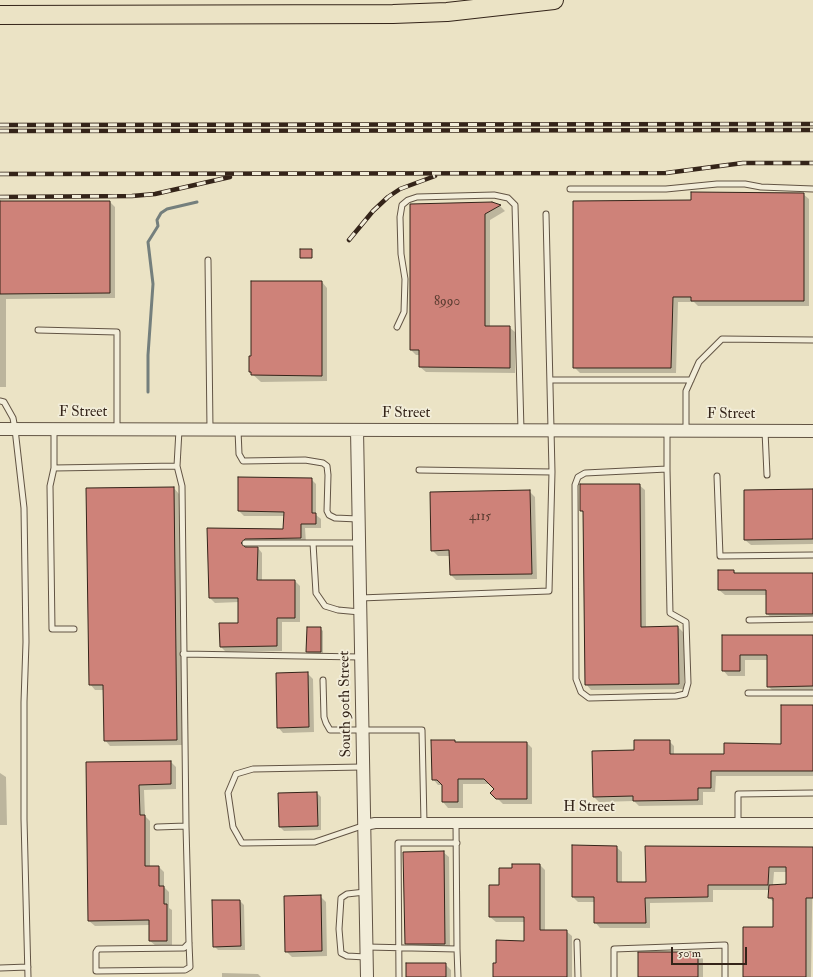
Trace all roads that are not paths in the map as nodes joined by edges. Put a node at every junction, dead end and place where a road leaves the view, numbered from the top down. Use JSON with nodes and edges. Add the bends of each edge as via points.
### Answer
{"nodes":[{"id":1,"x":554,"y":0,"type":"edge"},
{"id":2,"x":0,"y":15,"type":"edge"},
{"id":3,"x":570,"y":189,"type":"dead end"},
{"id":4,"x":813,"y":189,"type":"edge"},
{"id":5,"x":546,"y":214,"type":"dead end"},
{"id":6,"x":208,"y":260,"type":"dead end"},
{"id":7,"x":397,"y":327,"type":"dead end"},
{"id":8,"x":38,"y":330,"type":"dead end"},
{"id":9,"x":813,"y":340,"type":"edge"},
{"id":10,"x":550,"y":380,"type":"junction"},
{"id":11,"x":691,"y":380,"type":"junction"},
{"id":12,"x":0,"y":401,"type":"edge"},
{"id":13,"x":0,"y":429,"type":"edge"},
{"id":14,"x":15,"y":429,"type":"junction"},
{"id":15,"x":54,"y":429,"type":"junction"},
{"id":16,"x":117,"y":430,"type":"junction"},
{"id":17,"x":178,"y":430,"type":"junction"},
{"id":18,"x":210,"y":430,"type":"junction"},
{"id":19,"x":238,"y":430,"type":"junction"},
{"id":20,"x":357,"y":430,"type":"junction"},
{"id":21,"x":521,"y":430,"type":"junction"},
{"id":22,"x":551,"y":430,"type":"junction"},
{"id":23,"x":667,"y":430,"type":"junction"},
{"id":24,"x":686,"y":430,"type":"junction"},
{"id":25,"x":765,"y":431,"type":"junction"},
{"id":26,"x":813,"y":431,"type":"edge"},
{"id":27,"x":177,"y":466,"type":"junction"},
{"id":28,"x":54,"y":468,"type":"junction"},
{"id":29,"x":667,"y":469,"type":"junction"},
{"id":30,"x":419,"y":470,"type":"dead end"},
{"id":31,"x":552,"y":472,"type":"junction"},
{"id":32,"x":767,"y":475,"type":"dead end"},
{"id":33,"x":717,"y":476,"type":"dead end"},
{"id":34,"x":358,"y":518,"type":"junction"},
{"id":35,"x":244,"y":543,"type":"dead end"},
{"id":36,"x":313,"y":543,"type":"junction"},
{"id":37,"x":359,"y":543,"type":"junction"},
{"id":38,"x":813,"y":555,"type":"edge"},
{"id":39,"x":360,"y":598,"type":"junction"},
{"id":40,"x":360,"y":612,"type":"junction"},
{"id":41,"x":813,"y":619,"type":"edge"},
{"id":42,"x":749,"y":620,"type":"dead end"},
{"id":43,"x":74,"y":629,"type":"dead end"},
{"id":44,"x":183,"y":654,"type":"junction"},
{"id":45,"x":360,"y":658,"type":"junction"},
{"id":46,"x":323,"y":680,"type":"dead end"},
{"id":47,"x":748,"y":693,"type":"dead end"},
{"id":48,"x":813,"y":693,"type":"edge"},
{"id":49,"x":362,"y":730,"type":"junction"},
{"id":50,"x":363,"y":767,"type":"junction"},
{"id":51,"x":813,"y":793,"type":"edge"},
{"id":52,"x":813,"y":822,"type":"edge"},
{"id":53,"x":424,"y":823,"type":"junction"},
{"id":54,"x":456,"y":823,"type":"junction"},
{"id":55,"x":738,"y":823,"type":"junction"},
{"id":56,"x":365,"y":825,"type":"junction"},
{"id":57,"x":186,"y":826,"type":"junction"},
{"id":58,"x":157,"y":827,"type":"dead end"},
{"id":59,"x":456,"y":843,"type":"junction"},
{"id":60,"x":365,"y":892,"type":"junction"},
{"id":61,"x":577,"y":942,"type":"dead end"},
{"id":62,"x":189,"y":943,"type":"junction"},
{"id":63,"x":399,"y":948,"type":"junction"},
{"id":64,"x":457,"y":948,"type":"junction"},
{"id":65,"x":366,"y":952,"type":"junction"},
{"id":66,"x":28,"y":967,"type":"junction"},
{"id":67,"x":0,"y":968,"type":"edge"},
{"id":68,"x":28,"y":977,"type":"edge"},
{"id":69,"x":367,"y":977,"type":"edge"},
{"id":70,"x":399,"y":977,"type":"edge"},
{"id":71,"x":458,"y":977,"type":"edge"},
{"id":72,"x":578,"y":977,"type":"edge"},
{"id":73,"x":614,"y":977,"type":"edge"},
{"id":74,"x":725,"y":977,"type":"edge"}],
"edges":[{"from":1,"to":2,"type":"highway","via":[[447,12],[393,14]]},
{"from":3,"to":4,"type":"lane","via":[[666,189],[745,184]]},
{"from":5,"to":10,"type":"lane"},
{"from":6,"to":18,"type":"lane"},
{"from":7,"to":21,"type":"lane","via":[[404,312],[405,279],[400,217],[402,205],[417,197],[494,194],[508,198],[515,205]]},
{"from":8,"to":16,"type":"lane","via":[[117,332]]},
{"from":9,"to":11,"type":"lane","via":[[722,339],[699,362]]},
{"from":10,"to":11,"type":"lane"},
{"from":10,"to":22,"type":"lane"},
{"from":11,"to":24,"type":"lane","via":[[686,391]]},
{"from":12,"to":14,"type":"lane","via":[[4,402],[13,418]]},
{"from":13,"to":14,"type":"street","name":"F Street"},
{"from":14,"to":15,"type":"street","name":"F Street"},
{"from":14,"to":66,"type":"lane","via":[[24,508],[24,819]]},
{"from":15,"to":16,"type":"street","name":"F Street"},
{"from":15,"to":28,"type":"lane"},
{"from":16,"to":17,"type":"street","name":"F Street"},
{"from":17,"to":18,"type":"street","name":"F Street"},
{"from":17,"to":27,"type":"lane"},
{"from":18,"to":19,"type":"street","name":"F Street"},
{"from":19,"to":20,"type":"street","name":"F Street"},
{"from":19,"to":34,"type":"lane","via":[[239,454],[243,461],[305,460],[323,463],[328,476],[329,515],[335,518]]},
{"from":20,"to":21,"type":"street","name":"F Street"},
{"from":20,"to":34,"type":"street","name":"South 90th Street"},
{"from":21,"to":22,"type":"street","name":"F Street"},
{"from":22,"to":23,"type":"street","name":"F Street"},
{"from":22,"to":31,"type":"lane"},
{"from":23,"to":24,"type":"street","name":"F Street"},
{"from":23,"to":29,"type":"lane"},
{"from":24,"to":25,"type":"street","name":"F Street"},
{"from":25,"to":26,"type":"street","name":"F Street"},
{"from":25,"to":32,"type":"lane"},
{"from":27,"to":28,"type":"lane"},
{"from":27,"to":44,"type":"lane","via":[[182,486]]},
{"from":28,"to":43,"type":"lane","via":[[50,486],[52,629]]},
{"from":29,"to":29,"type":"lane","via":[[670,613],[686,622],[688,683],[685,694],[589,698],[581,692],[576,679],[575,485],[578,477],[585,473]]},
{"from":30,"to":31,"type":"lane"},
{"from":31,"to":39,"type":"lane","via":[[550,591]]},
{"from":33,"to":38,"type":"lane","via":[[720,556]]},
{"from":34,"to":37,"type":"street","name":"South 90th Street"},
{"from":35,"to":36,"type":"lane"},
{"from":36,"to":37,"type":"lane"},
{"from":36,"to":40,"type":"lane","via":[[316,593],[325,606]]},
{"from":37,"to":39,"type":"street","name":"South 90th Street"},
{"from":39,"to":40,"type":"street","name":"South 90th Street"},
{"from":40,"to":45,"type":"street","name":"South 90th Street"},
{"from":41,"to":42,"type":"lane"},
{"from":44,"to":45,"type":"lane"},
{"from":44,"to":57,"type":"lane"},
{"from":45,"to":49,"type":"street","name":"South 90th Street"},
{"from":46,"to":49,"type":"lane","via":[[324,717],[330,730]]},
{"from":47,"to":48,"type":"lane"},
{"from":49,"to":50,"type":"street","name":"South 90th Street"},
{"from":49,"to":53,"type":"lane","via":[[422,730]]},
{"from":50,"to":56,"type":"street","name":"South 90th Street"},
{"from":50,"to":56,"type":"lane","via":[[253,769],[236,774],[228,793],[233,827],[242,842],[314,842]]},
{"from":51,"to":55,"type":"lane","via":[[738,794]]},
{"from":52,"to":55,"type":"street","name":"H Street"},
{"from":53,"to":54,"type":"street","name":"H Street"},
{"from":53,"to":56,"type":"street","name":"H Street"},
{"from":54,"to":55,"type":"street","name":"H Street"},
{"from":54,"to":59,"type":"lane"},
{"from":56,"to":60,"type":"street","name":"South 90th Street"},
{"from":57,"to":58,"type":"lane"},
{"from":57,"to":62,"type":"lane"},
{"from":59,"to":63,"type":"lane","via":[[398,843]]},
{"from":59,"to":64,"type":"lane"},
{"from":60,"to":65,"type":"street","name":"South 90th Street"},
{"from":60,"to":65,"type":"lane","via":[[347,894],[341,898],[339,929],[341,953],[347,956]]},
{"from":61,"to":72,"type":"lane"},
{"from":62,"to":62,"type":"lane","via":[[184,948],[98,949],[96,971],[185,970],[190,967]]},
{"from":63,"to":64,"type":"lane"},
{"from":63,"to":65,"type":"lane"},
{"from":63,"to":70,"type":"lane"},
{"from":64,"to":71,"type":"lane"},
{"from":65,"to":69,"type":"street","name":"South 90th Street"},
{"from":66,"to":67,"type":"lane"},
{"from":66,"to":68,"type":"lane"},
{"from":73,"to":74,"type":"lane","via":[[614,949],[725,945]]}]}
